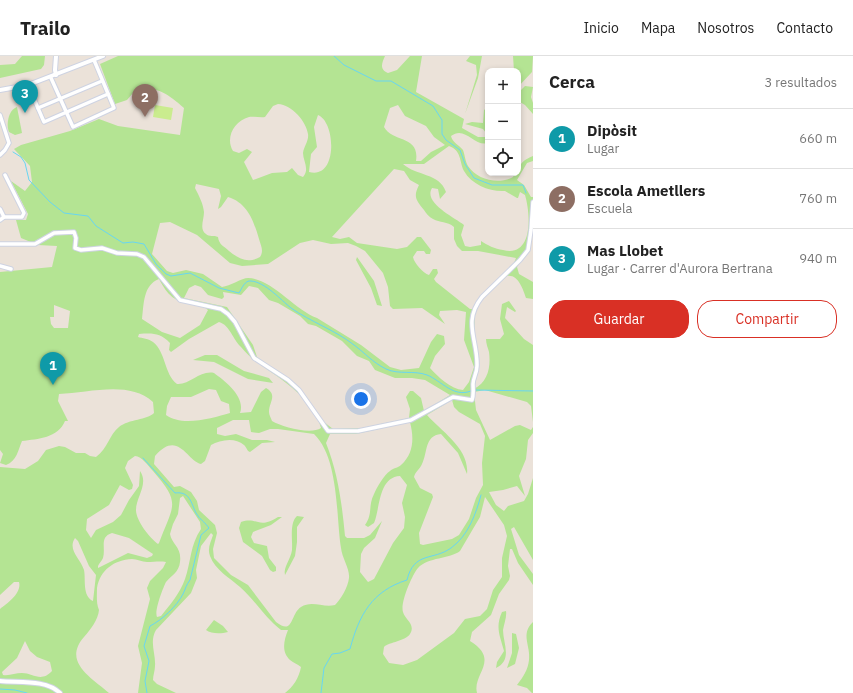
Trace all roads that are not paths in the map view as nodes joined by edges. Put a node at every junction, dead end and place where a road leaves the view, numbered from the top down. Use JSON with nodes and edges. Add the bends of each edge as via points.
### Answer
{"nodes":[{"id":1,"x":56,"y":56,"type":"edge"},
{"id":2,"x":103,"y":56,"type":"edge"},
{"id":3,"x":94,"y":60,"type":"junction"},
{"id":4,"x":56,"y":76,"type":"junction"},
{"id":5,"x":51,"y":78,"type":"junction"},
{"id":6,"x":102,"y":81,"type":"junction"},
{"id":7,"x":28,"y":85,"type":"junction"},
{"id":8,"x":0,"y":90,"type":"edge"},
{"id":9,"x":108,"y":94,"type":"junction"},
{"id":10,"x":60,"y":99,"type":"junction"},
{"id":11,"x":38,"y":108,"type":"junction"},
{"id":12,"x":66,"y":112,"type":"junction"},
{"id":13,"x":0,"y":116,"type":"edge"},
{"id":14,"x":2,"y":124,"type":"edge"},
{"id":15,"x":0,"y":155,"type":"edge"},
{"id":16,"x":5,"y":175,"type":"dead end"},
{"id":17,"x":533,"y":202,"type":"edge"},
{"id":18,"x":0,"y":209,"type":"edge"},
{"id":19,"x":4,"y":217,"type":"junction"},
{"id":20,"x":0,"y":220,"type":"edge"},
{"id":21,"x":0,"y":244,"type":"edge"},
{"id":22,"x":0,"y":266,"type":"edge"},
{"id":23,"x":11,"y":269,"type":"dead end"},
{"id":24,"x":0,"y":681,"type":"edge"},
{"id":25,"x":60,"y":693,"type":"edge"}],
"edges":[{"from":1,"to":4,"type":"street"},
{"from":2,"to":3,"type":"street"},
{"from":3,"to":4,"type":"street"},
{"from":3,"to":6,"type":"street"},
{"from":4,"to":5,"type":"street"},
{"from":5,"to":7,"type":"street"},
{"from":5,"to":10,"type":"street"},
{"from":6,"to":9,"type":"street"},
{"from":6,"to":10,"type":"street"},
{"from":7,"to":8,"type":"street"},
{"from":7,"to":11,"type":"street"},
{"from":9,"to":12,"type":"street"},
{"from":9,"to":12,"type":"street","via":[[114,108],[73,127]]},
{"from":10,"to":11,"type":"street"},
{"from":10,"to":12,"type":"street"},
{"from":11,"to":12,"type":"street","via":[[44,122]]},
{"from":13,"to":14,"type":"street"},
{"from":14,"to":15,"type":"street","via":[[9,143]]},
{"from":16,"to":19,"type":"street","via":[[24,213],[22,217]]},
{"from":17,"to":21,"type":"street","via":[[528,250],[477,302],[472,334],[477,366],[472,400],[449,398],[411,420],[358,431],[328,431],[299,390],[254,358],[228,314],[221,309],[180,300],[144,256],[117,253],[102,248],[75,248],[74,232],[69,231],[54,233],[35,244]]},
{"from":18,"to":19,"type":"street"},
{"from":19,"to":20,"type":"street"},
{"from":22,"to":23,"type":"street"},
{"from":24,"to":25,"type":"street","via":[[45,685],[54,687]]}]}
